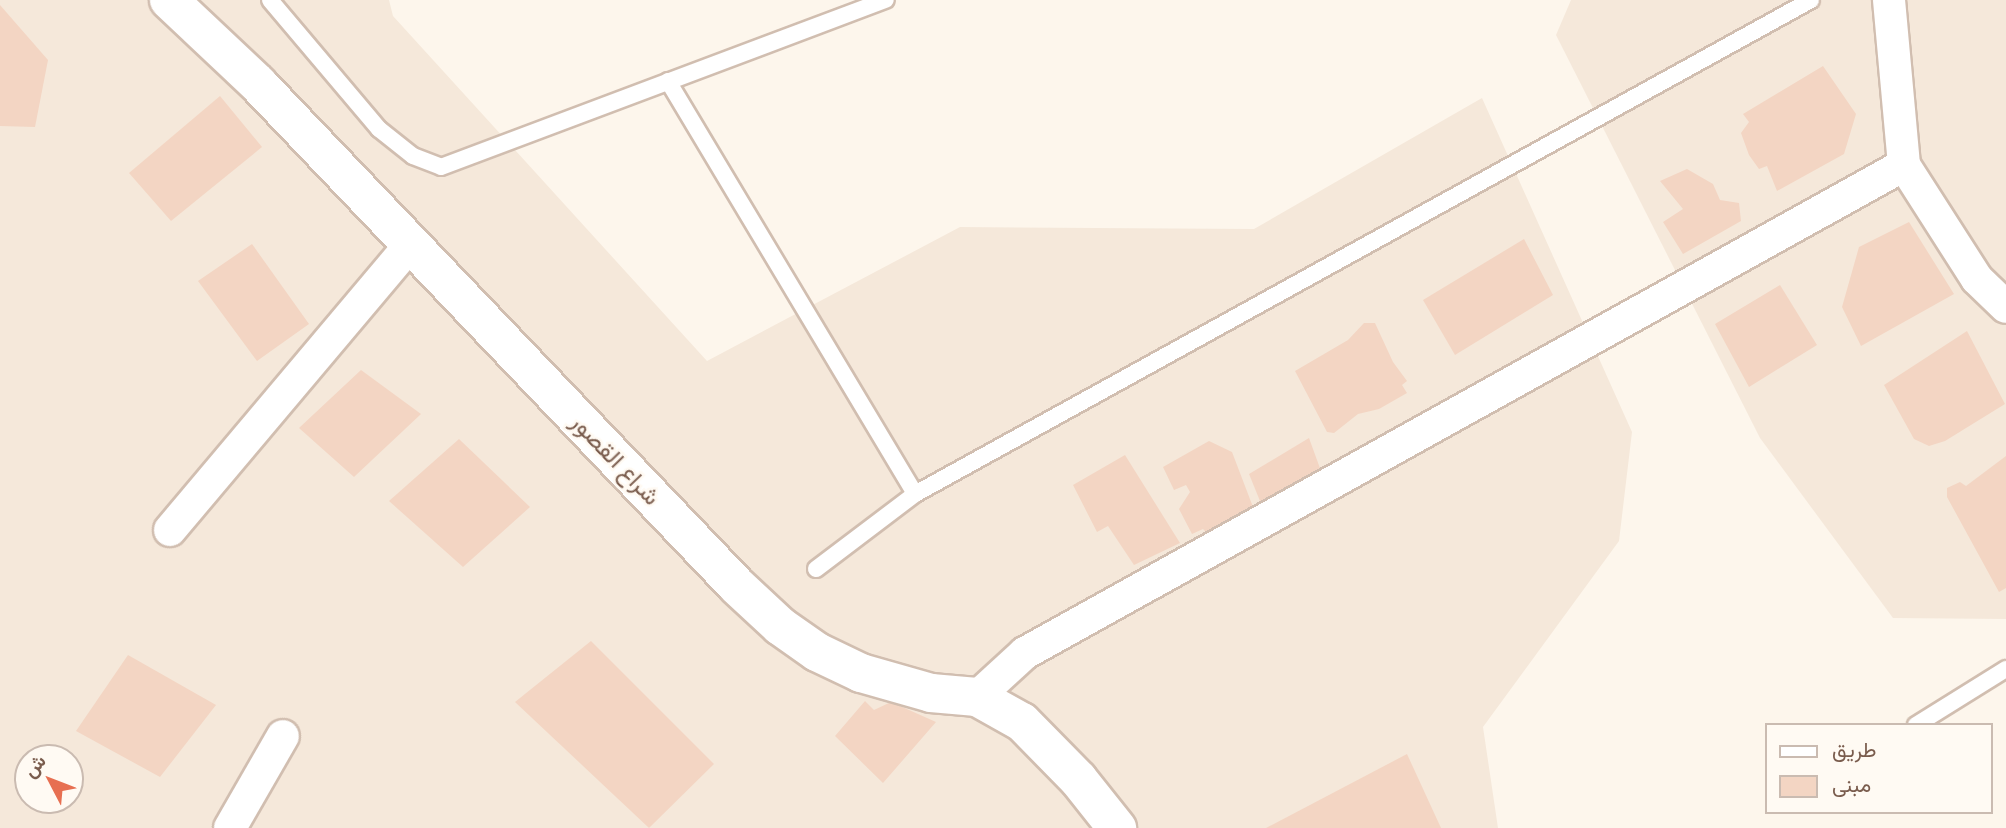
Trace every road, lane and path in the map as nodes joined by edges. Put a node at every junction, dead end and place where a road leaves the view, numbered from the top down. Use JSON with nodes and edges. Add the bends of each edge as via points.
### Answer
{"nodes":[{"id":1,"x":169,"y":0,"type":"edge"},
{"id":2,"x":270,"y":0,"type":"edge"},
{"id":3,"x":886,"y":0,"type":"edge"},
{"id":4,"x":1811,"y":0,"type":"edge"},
{"id":5,"x":1889,"y":0,"type":"edge"},
{"id":6,"x":668,"y":81,"type":"junction"},
{"id":7,"x":1904,"y":165,"type":"junction"},
{"id":8,"x":409,"y":246,"type":"junction"},
{"id":9,"x":2006,"y":307,"type":"edge"},
{"id":10,"x":915,"y":494,"type":"junction"},
{"id":11,"x":170,"y":530,"type":"dead end"},
{"id":12,"x":816,"y":569,"type":"dead end"},
{"id":13,"x":2006,"y":668,"type":"edge"},
{"id":14,"x":977,"y":697,"type":"junction"},
{"id":15,"x":1919,"y":723,"type":"edge"},
{"id":16,"x":283,"y":736,"type":"dead end"},
{"id":17,"x":230,"y":828,"type":"edge"},
{"id":18,"x":1117,"y":828,"type":"edge"}],
"edges":[{"from":1,"to":8,"type":"street","name":"شراع القصور","via":[[258,84]]},
{"from":2,"to":6,"type":"lane","via":[[379,129],[413,156],[441,167]]},
{"from":3,"to":6,"type":"lane"},
{"from":4,"to":10,"type":"lane"},
{"from":5,"to":7,"type":"street"},
{"from":6,"to":10,"type":"lane"},
{"from":7,"to":9,"type":"street","via":[[1977,279]]},
{"from":7,"to":14,"type":"street","via":[[1025,653]]},
{"from":8,"to":11,"type":"street"},
{"from":8,"to":14,"type":"street","name":"شراع القصور","via":[[780,626],[817,652],[861,673],[931,693]]},
{"from":10,"to":12,"type":"lane"},
{"from":13,"to":15,"type":"lane"},
{"from":14,"to":18,"type":"street","name":"شراع القصور","via":[[1022,722],[1078,779]]},
{"from":16,"to":17,"type":"street"}]}
